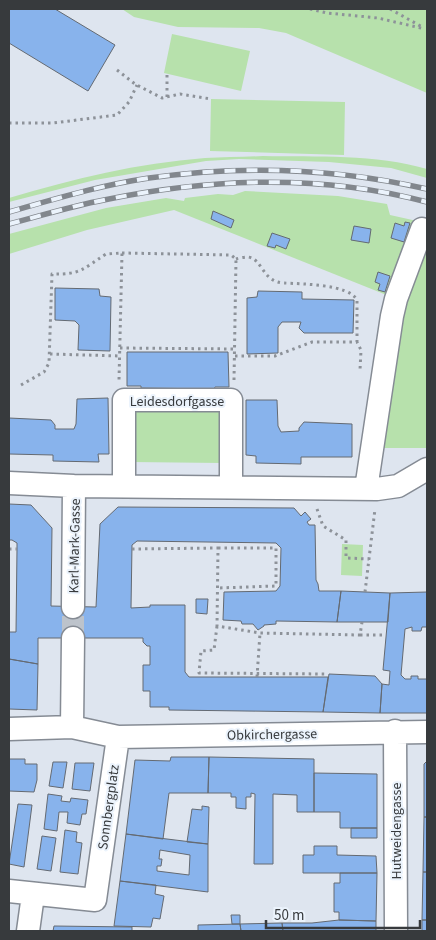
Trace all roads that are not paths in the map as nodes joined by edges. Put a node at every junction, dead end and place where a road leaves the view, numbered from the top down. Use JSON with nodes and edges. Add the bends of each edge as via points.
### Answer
{"nodes":[{"id":1,"x":422,"y":229,"type":"dead end"},
{"id":2,"x":427,"y":469,"type":"edge"},
{"id":3,"x":9,"y":483,"type":"edge"},
{"id":4,"x":124,"y":485,"type":"junction"},
{"id":5,"x":74,"y":486,"type":"junction"},
{"id":6,"x":231,"y":487,"type":"junction"},
{"id":7,"x":371,"y":489,"type":"junction"},
{"id":8,"x":73,"y":607,"type":"tunnel mouth"},
{"id":9,"x":73,"y":638,"type":"tunnel mouth"},
{"id":10,"x":72,"y":727,"type":"junction"},
{"id":11,"x":9,"y":729,"type":"edge"},
{"id":12,"x":396,"y":731,"type":"junction"},
{"id":13,"x":427,"y":732,"type":"edge"},
{"id":14,"x":118,"y":737,"type":"junction"},
{"id":15,"x":9,"y":891,"type":"edge"},
{"id":16,"x":33,"y":894,"type":"junction"},
{"id":17,"x":28,"y":931,"type":"edge"},
{"id":18,"x":396,"y":931,"type":"edge"}],
"edges":[{"from":1,"to":7,"type":"street","via":[[392,316]]},
{"from":2,"to":7,"type":"street","via":[[398,486]]},
{"from":3,"to":5,"type":"street"},
{"from":4,"to":5,"type":"street"},
{"from":4,"to":6,"type":"street"},
{"from":4,"to":6,"type":"street","name":"Leidesdorfgasse","via":[[124,400],[231,400]]},
{"from":5,"to":8,"type":"street","name":"Karl-Mark-Gasse"},
{"from":6,"to":7,"type":"street"},
{"from":9,"to":10,"type":"street"},
{"from":10,"to":11,"type":"street"},
{"from":10,"to":14,"type":"street"},
{"from":12,"to":13,"type":"street","name":"Obkirchergasse"},
{"from":12,"to":14,"type":"street","name":"Obkirchergasse"},
{"from":12,"to":18,"type":"street","name":"Hutweidengasse"},
{"from":14,"to":16,"type":"street","name":"Sonnbergplatz","via":[[96,900]]},
{"from":15,"to":16,"type":"street","name":"Sonnbergplatz"},
{"from":16,"to":17,"type":"street"}]}
